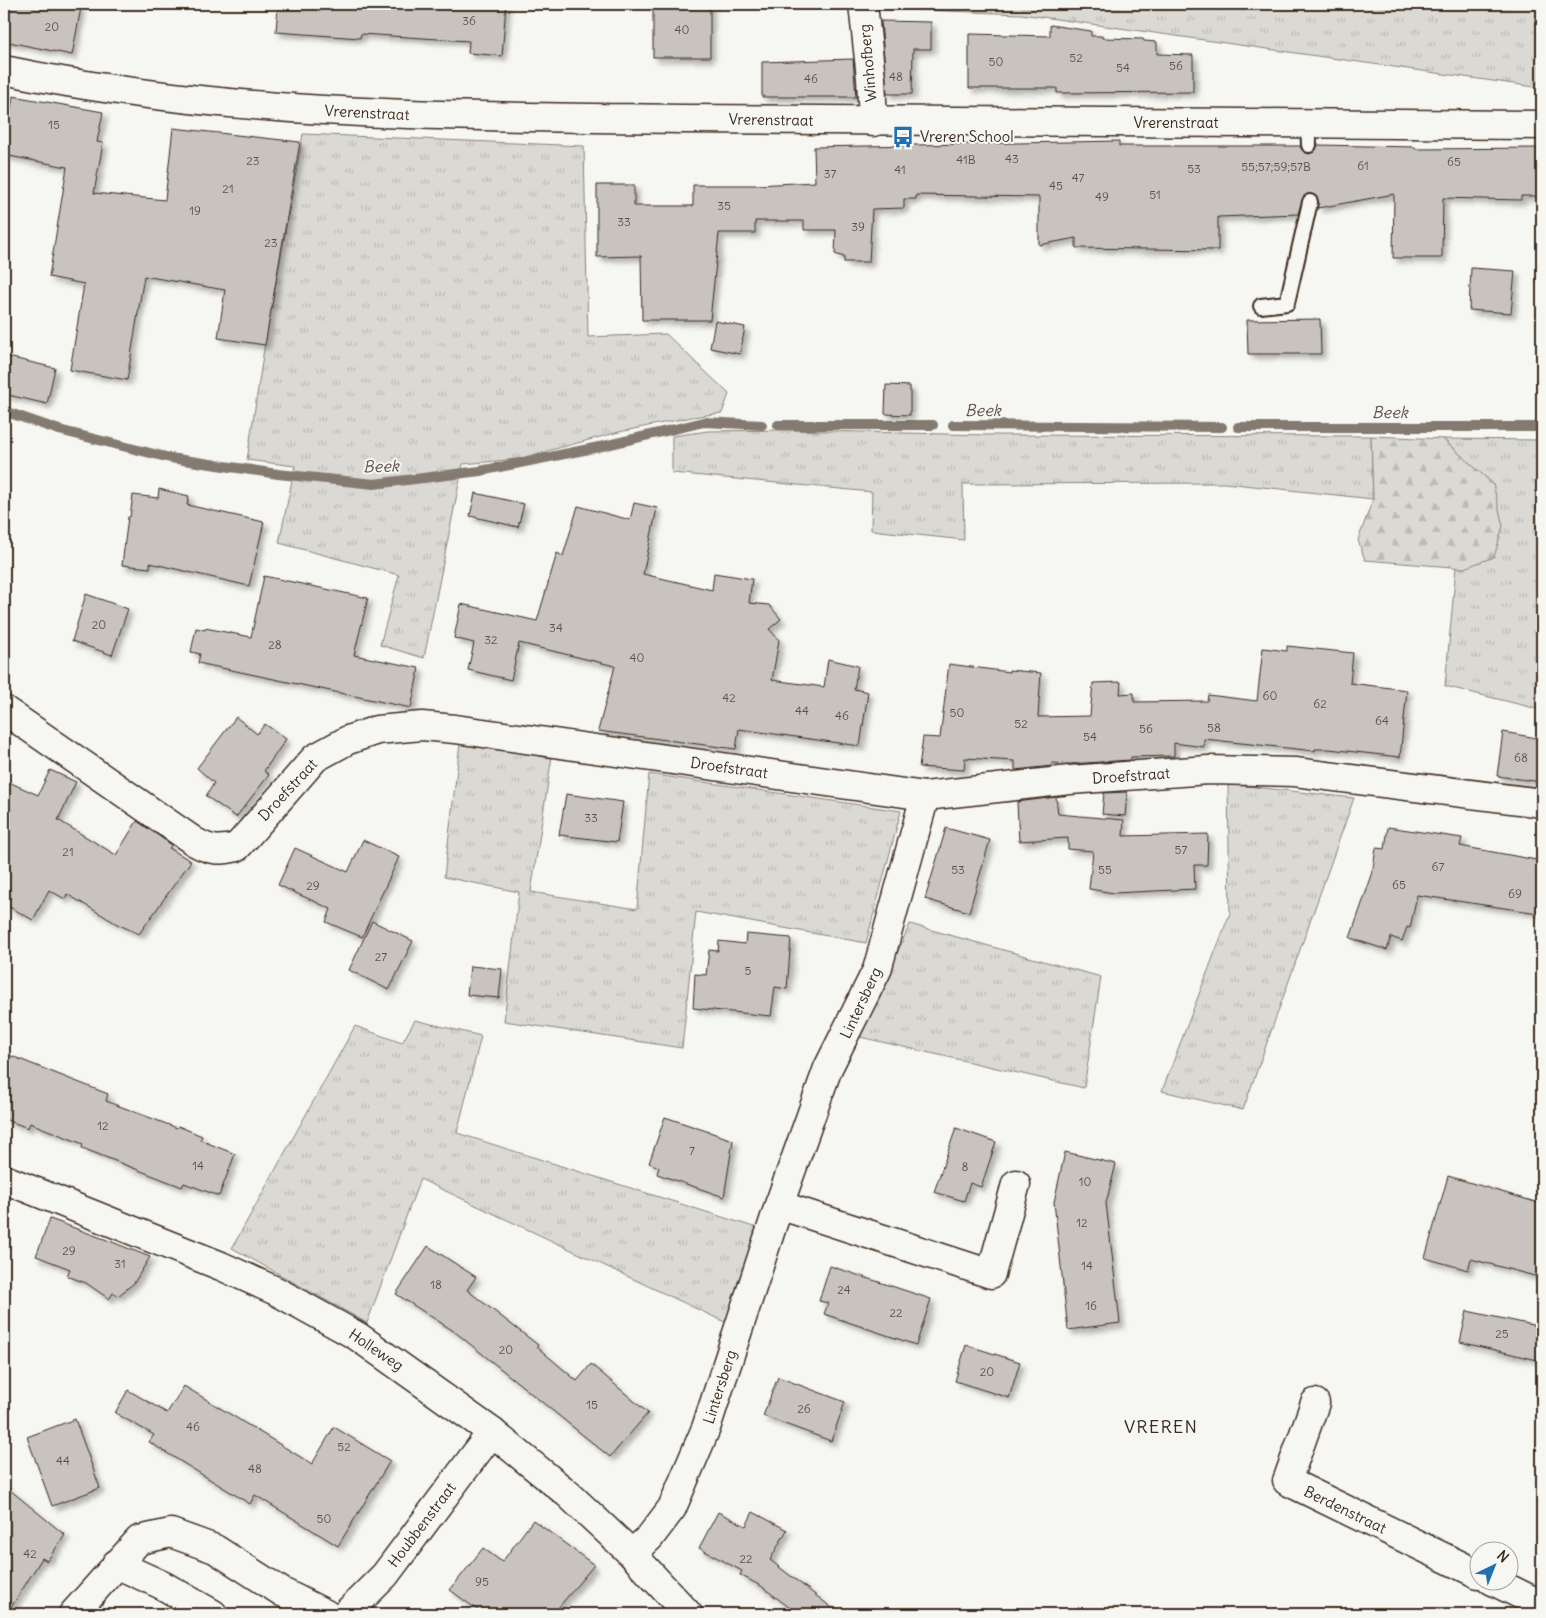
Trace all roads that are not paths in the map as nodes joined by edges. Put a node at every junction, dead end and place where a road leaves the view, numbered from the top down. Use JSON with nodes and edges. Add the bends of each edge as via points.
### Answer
{"nodes":[{"id":1,"x":863,"y":4,"type":"edge"},
{"id":2,"x":4,"y":70,"type":"edge"},
{"id":3,"x":873,"y":122,"type":"junction"},
{"id":4,"x":1542,"y":125,"type":"edge"},
{"id":5,"x":1310,"y":202,"type":"dead end"},
{"id":6,"x":1261,"y":306,"type":"dead end"},
{"id":7,"x":4,"y":710,"type":"edge"},
{"id":8,"x":925,"y":796,"type":"junction"},
{"id":9,"x":1542,"y":803,"type":"edge"},
{"id":10,"x":4,"y":1179,"type":"edge"},
{"id":11,"x":1016,"y":1184,"type":"dead end"},
{"id":12,"x":779,"y":1205,"type":"junction"},
{"id":13,"x":1315,"y":1403,"type":"dead end"},
{"id":14,"x":492,"y":1432,"type":"junction"},
{"id":15,"x":632,"y":1554,"type":"junction"},
{"id":16,"x":116,"y":1564,"type":"junction"},
{"id":17,"x":1468,"y":1569,"type":"edge"},
{"id":18,"x":1511,"y":1590,"type":"edge"},
{"id":19,"x":1542,"y":1605,"type":"edge"},
{"id":20,"x":73,"y":1614,"type":"edge"},
{"id":21,"x":213,"y":1614,"type":"edge"},
{"id":22,"x":326,"y":1614,"type":"edge"},
{"id":23,"x":346,"y":1614,"type":"edge"},
{"id":24,"x":688,"y":1614,"type":"edge"}],
"edges":[{"from":1,"to":3,"type":"street","name":"Winhofberg"},
{"from":2,"to":3,"type":"street","name":"Vrerenstraat","via":[[172,98],[384,115]]},
{"from":3,"to":4,"type":"street","name":"Vrerenstraat","via":[[1308,134]]},
{"from":5,"to":6,"type":"lane","via":[[1287,303]]},
{"from":7,"to":8,"type":"street","name":"Droefstraat","via":[[208,850],[237,847],[315,758],[348,740],[377,730],[455,729]]},
{"from":8,"to":9,"type":"street","name":"Droefstraat","via":[[1070,780],[1208,770],[1295,772]]},
{"from":8,"to":12,"type":"street","name":"Lintersberg","via":[[877,970],[828,1068]]},
{"from":10,"to":14,"type":"street","name":"Holleweg","via":[[276,1291],[357,1336]]},
{"from":11,"to":12,"type":"street","via":[[991,1274]]},
{"from":12,"to":15,"type":"street","name":"Lintersberg","via":[[702,1437],[672,1508]]},
{"from":13,"to":17,"type":"street","name":"Berdenstraat","via":[[1287,1481]]},
{"from":14,"to":15,"type":"street","name":"Holleweg","via":[[568,1494]]},
{"from":14,"to":23,"type":"street","name":"Houbbenstraat","via":[[385,1575]]},
{"from":15,"to":24,"type":"street","name":"Holleweg"},
{"from":16,"to":20,"type":"street"},
{"from":16,"to":21,"type":"street"},
{"from":16,"to":22,"type":"street","via":[[139,1540],[171,1533],[215,1549],[282,1592]]},
{"from":18,"to":19,"type":"street"}]}
